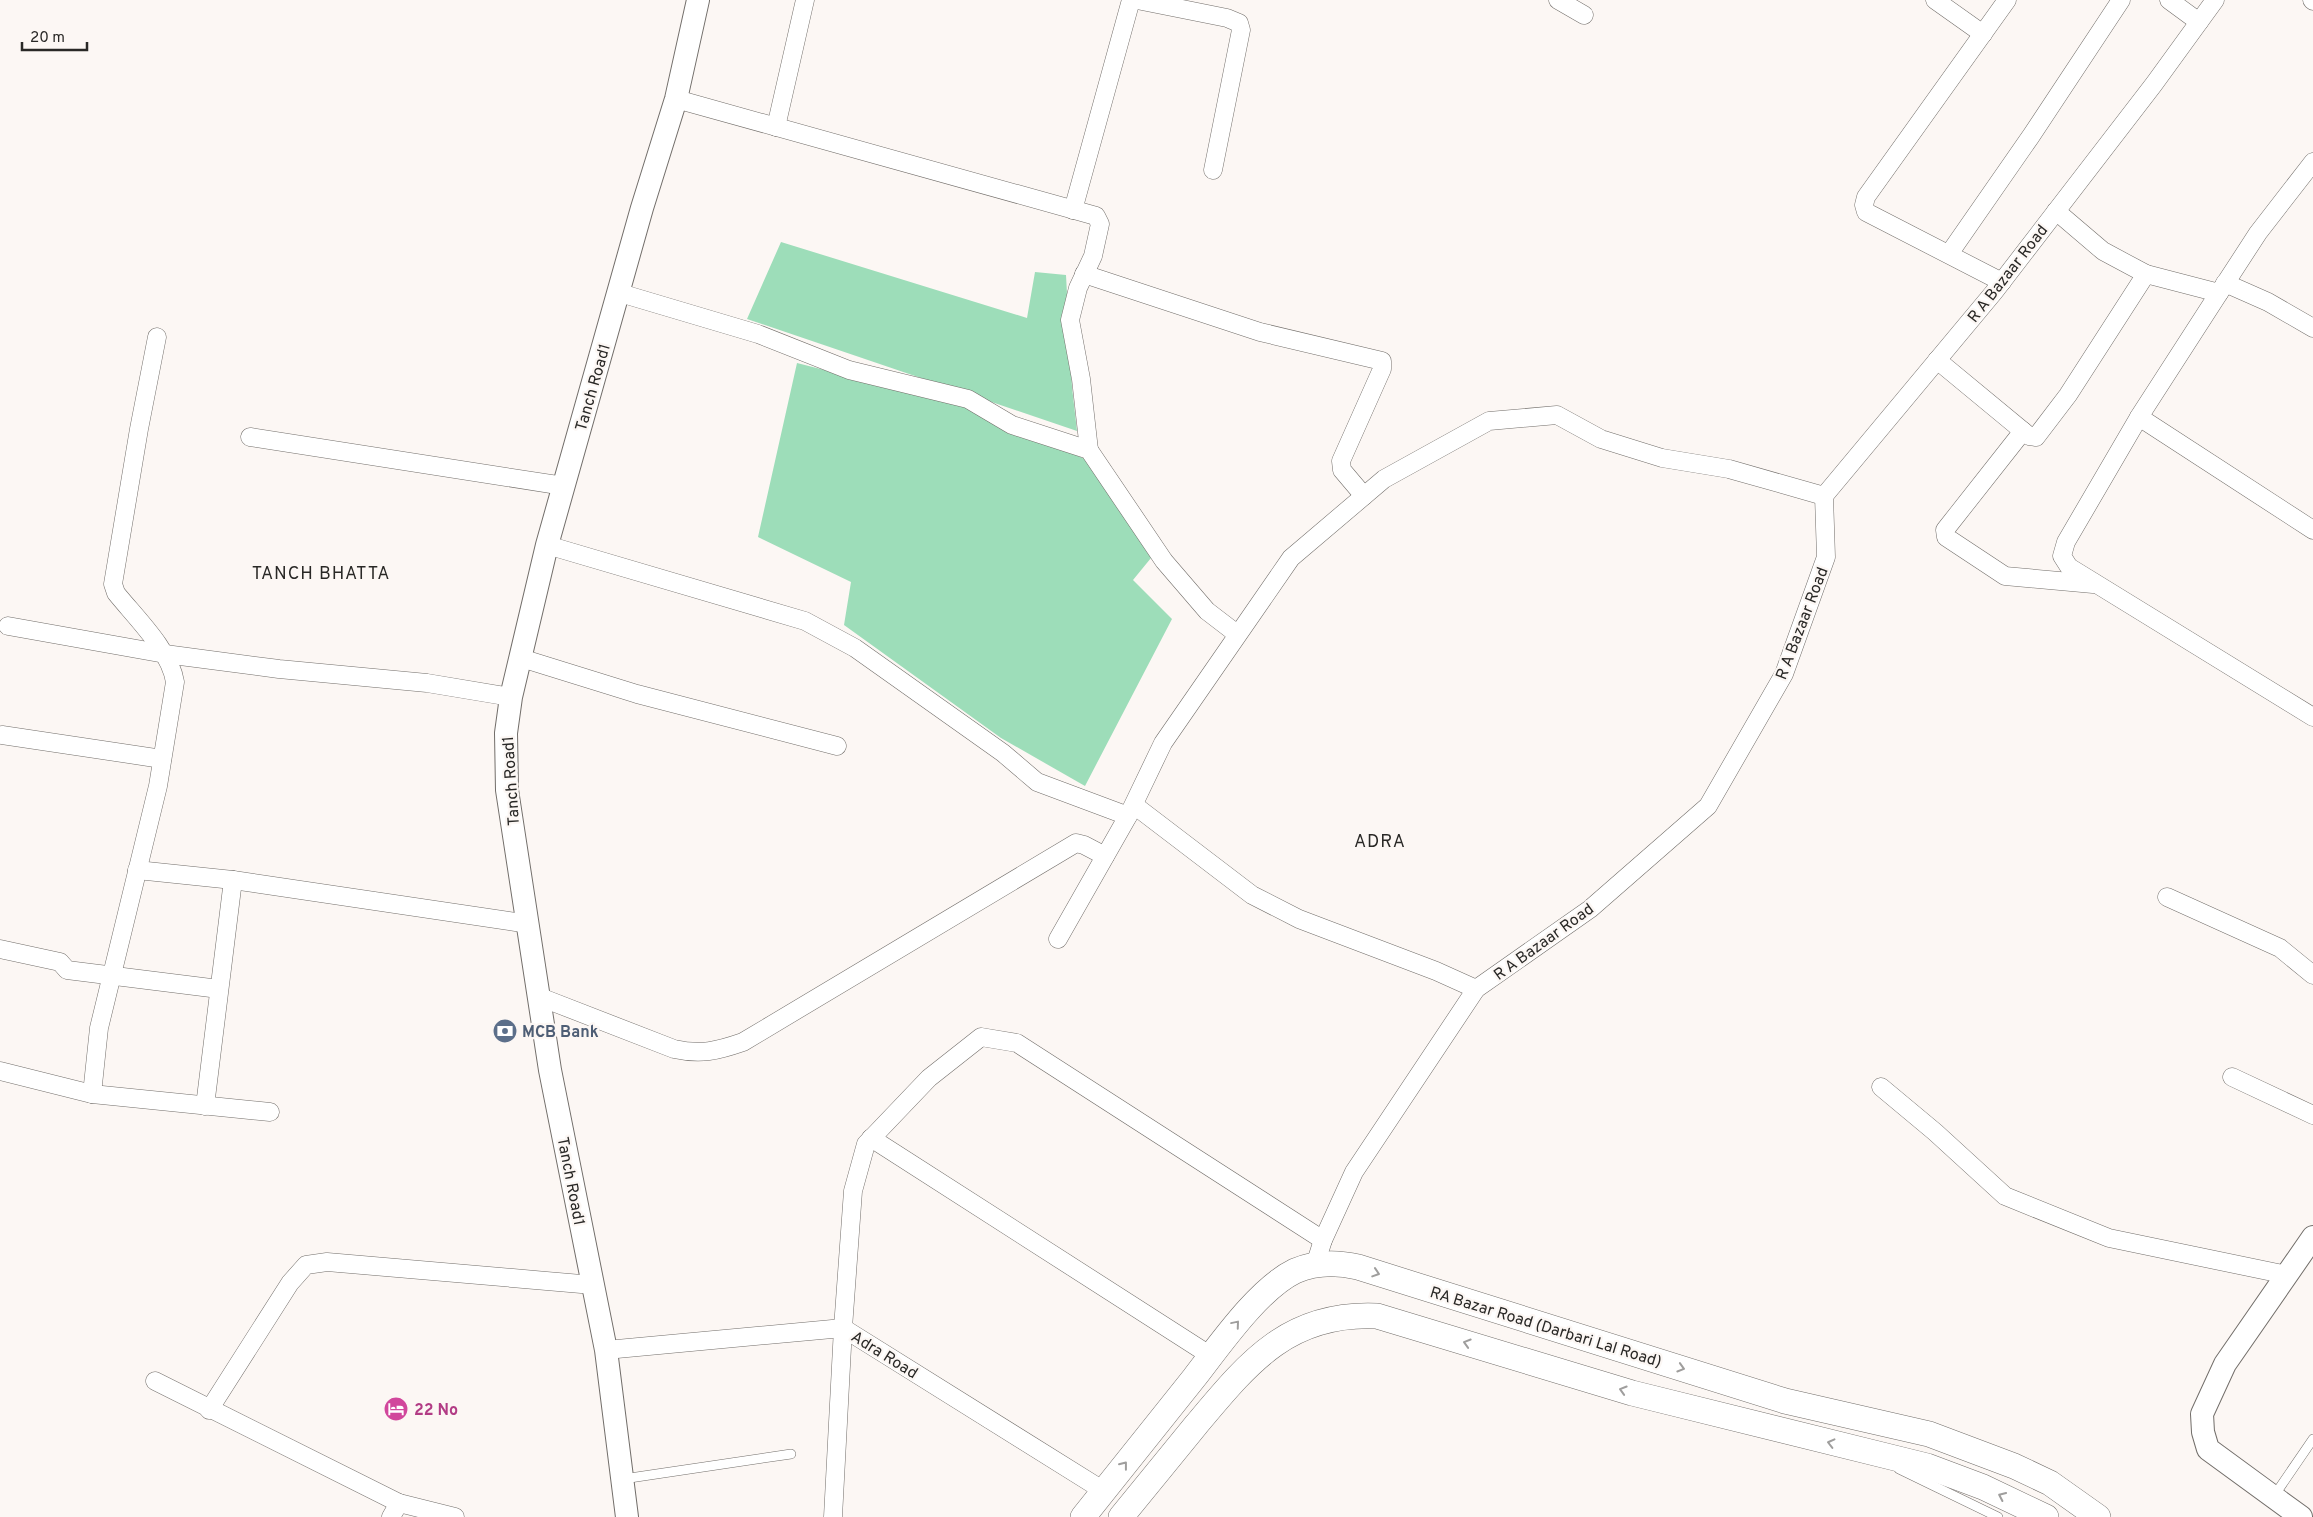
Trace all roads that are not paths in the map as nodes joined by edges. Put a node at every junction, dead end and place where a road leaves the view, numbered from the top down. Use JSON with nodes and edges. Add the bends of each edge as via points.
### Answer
{"nodes":[{"id":1,"x":698,"y":0,"type":"edge"},
{"id":2,"x":805,"y":0,"type":"edge"},
{"id":3,"x":1131,"y":0,"type":"edge"},
{"id":4,"x":1137,"y":0,"type":"edge"},
{"id":5,"x":1558,"y":0,"type":"edge"},
{"id":6,"x":1935,"y":0,"type":"edge"},
{"id":7,"x":2007,"y":0,"type":"edge"},
{"id":8,"x":2121,"y":0,"type":"edge"},
{"id":9,"x":2169,"y":0,"type":"edge"},
{"id":10,"x":2215,"y":0,"type":"edge"},
{"id":11,"x":1584,"y":15,"type":"dead end"},
{"id":12,"x":2199,"y":22,"type":"junction"},
{"id":13,"x":1983,"y":34,"type":"junction"},
{"id":14,"x":676,"y":99,"type":"junction"},
{"id":15,"x":776,"y":127,"type":"junction"},
{"id":16,"x":2313,"y":162,"type":"edge"},
{"id":17,"x":1213,"y":170,"type":"dead end"},
{"id":18,"x":1073,"y":210,"type":"junction"},
{"id":19,"x":2056,"y":211,"type":"junction"},
{"id":20,"x":1949,"y":254,"type":"junction"},
{"id":21,"x":1084,"y":274,"type":"junction"},
{"id":22,"x":2146,"y":274,"type":"junction"},
{"id":23,"x":2002,"y":282,"type":"junction"},
{"id":24,"x":2222,"y":288,"type":"junction"},
{"id":25,"x":620,"y":293,"type":"junction"},
{"id":26,"x":2313,"y":328,"type":"edge"},
{"id":27,"x":157,"y":337,"type":"dead end"},
{"id":28,"x":1937,"y":360,"type":"junction"},
{"id":29,"x":2139,"y":416,"type":"junction"},
{"id":30,"x":2023,"y":431,"type":"junction"},
{"id":31,"x":250,"y":437,"type":"dead end"},
{"id":32,"x":1089,"y":450,"type":"junction"},
{"id":33,"x":564,"y":486,"type":"junction"},
{"id":34,"x":1364,"y":496,"type":"junction"},
{"id":35,"x":1824,"y":496,"type":"junction"},
{"id":36,"x":2313,"y":530,"type":"edge"},
{"id":37,"x":547,"y":545,"type":"junction"},
{"id":38,"x":2096,"y":584,"type":"junction"},
{"id":39,"x":8,"y":626,"type":"dead end"},
{"id":40,"x":1237,"y":634,"type":"junction"},
{"id":41,"x":165,"y":654,"type":"junction"},
{"id":42,"x":520,"y":658,"type":"junction"},
{"id":43,"x":511,"y":697,"type":"junction"},
{"id":44,"x":2313,"y":717,"type":"edge"},
{"id":45,"x":2,"y":734,"type":"dead end"},
{"id":46,"x":836,"y":746,"type":"dead end"},
{"id":47,"x":162,"y":758,"type":"junction"},
{"id":48,"x":1131,"y":810,"type":"junction"},
{"id":49,"x":1105,"y":856,"type":"junction"},
{"id":50,"x":138,"y":870,"type":"junction"},
{"id":51,"x":233,"y":880,"type":"junction"},
{"id":52,"x":2167,"y":898,"type":"dead end"},
{"id":53,"x":528,"y":924,"type":"junction"},
{"id":54,"x":1058,"y":939,"type":"dead end"},
{"id":55,"x":0,"y":949,"type":"edge"},
{"id":56,"x":2313,"y":975,"type":"edge"},
{"id":57,"x":112,"y":976,"type":"junction"},
{"id":58,"x":219,"y":989,"type":"junction"},
{"id":59,"x":1476,"y":989,"type":"junction"},
{"id":60,"x":540,"y":997,"type":"junction"},
{"id":61,"x":0,"y":1071,"type":"edge"},
{"id":62,"x":2232,"y":1077,"type":"dead end"},
{"id":63,"x":1881,"y":1088,"type":"dead end"},
{"id":64,"x":92,"y":1094,"type":"junction"},
{"id":65,"x":205,"y":1106,"type":"junction"},
{"id":66,"x":270,"y":1112,"type":"dead end"},
{"id":67,"x":2313,"y":1115,"type":"edge"},
{"id":68,"x":871,"y":1138,"type":"junction"},
{"id":69,"x":2313,"y":1237,"type":"edge"},
{"id":70,"x":1323,"y":1240,"type":"junction"},
{"id":71,"x":1316,"y":1265,"type":"junction"},
{"id":72,"x":2287,"y":1275,"type":"junction"},
{"id":73,"x":593,"y":1285,"type":"junction"},
{"id":74,"x":843,"y":1328,"type":"junction"},
{"id":75,"x":606,"y":1350,"type":"junction"},
{"id":76,"x":1210,"y":1356,"type":"junction"},
{"id":77,"x":155,"y":1381,"type":"dead end"},
{"id":78,"x":209,"y":1410,"type":"junction"},
{"id":79,"x":2313,"y":1439,"type":"edge"},
{"id":80,"x":1861,"y":1451,"type":"junction"},
{"id":81,"x":791,"y":1454,"type":"dead end"},
{"id":82,"x":623,"y":1479,"type":"junction"},
{"id":83,"x":1104,"y":1491,"type":"junction"},
{"id":84,"x":2274,"y":1496,"type":"junction"},
{"id":85,"x":395,"y":1510,"type":"edge"},
{"id":86,"x":455,"y":1517,"type":"edge"},
{"id":87,"x":628,"y":1517,"type":"edge"},
{"id":88,"x":833,"y":1517,"type":"edge"},
{"id":89,"x":1083,"y":1517,"type":"edge"},
{"id":90,"x":1121,"y":1517,"type":"edge"},
{"id":91,"x":1998,"y":1517,"type":"edge"},
{"id":92,"x":2046,"y":1517,"type":"edge"},
{"id":93,"x":2098,"y":1517,"type":"edge"},
{"id":94,"x":2301,"y":1517,"type":"edge"}],
"edges":[{"from":1,"to":14,"type":"street","name":"Tanch Road1"},
{"from":2,"to":15,"type":"street"},
{"from":3,"to":18,"type":"street"},
{"from":4,"to":17,"type":"street","via":[[1239,23],[1241,30]]},
{"from":5,"to":11,"type":"street"},
{"from":6,"to":13,"type":"street"},
{"from":7,"to":13,"type":"street"},
{"from":8,"to":20,"type":"street"},
{"from":9,"to":12,"type":"street"},
{"from":10,"to":12,"type":"street","name":"R A Bazaar Road"},
{"from":12,"to":19,"type":"street","name":"R A Bazaar Road"},
{"from":13,"to":20,"type":"street","via":[[1866,197],[1864,205],[1866,212]]},
{"from":14,"to":15,"type":"street"},
{"from":14,"to":25,"type":"street","name":"Tanch Road1"},
{"from":15,"to":18,"type":"street"},
{"from":16,"to":24,"type":"street","via":[[2258,233]]},
{"from":18,"to":21,"type":"street","via":[[1096,216],[1100,224],[1093,256]]},
{"from":19,"to":22,"type":"street","via":[[2103,251]]},
{"from":19,"to":23,"type":"street","name":"R A Bazaar Road"},
{"from":20,"to":23,"type":"street"},
{"from":21,"to":32,"type":"street","via":[[1070,320]]},
{"from":21,"to":34,"type":"street","via":[[1260,332],[1382,361],[1382,369],[1341,461],[1342,470]]},
{"from":22,"to":24,"type":"street"},
{"from":22,"to":30,"type":"street","via":[[2041,433],[2036,437]]},
{"from":23,"to":28,"type":"street","name":"R A Bazaar Road"},
{"from":24,"to":26,"type":"street","via":[[2268,302]]},
{"from":24,"to":29,"type":"street"},
{"from":25,"to":32,"type":"street","via":[[758,334],[849,370],[968,399],[1012,425]]},
{"from":25,"to":33,"type":"street","name":"Tanch Road1"},
{"from":27,"to":41,"type":"street","via":[[114,584],[116,593]]},
{"from":28,"to":30,"type":"street"},
{"from":28,"to":35,"type":"street","name":"R A Bazaar Road"},
{"from":29,"to":36,"type":"street"},
{"from":29,"to":38,"type":"street","via":[[2066,542],[2062,556],[2069,567]]},
{"from":30,"to":38,"type":"street","via":[[1945,530],[1946,537],[2005,576]]},
{"from":31,"to":33,"type":"street"},
{"from":32,"to":40,"type":"street","via":[[1164,561],[1207,611]]},
{"from":33,"to":37,"type":"street","name":"Tanch Road1"},
{"from":34,"to":35,"type":"street","via":[[1384,479],[1489,421],[1557,415],[1601,438],[1662,458],[1729,469]]},
{"from":34,"to":40,"type":"street","via":[[1291,558]]},
{"from":35,"to":59,"type":"street","name":"R A Bazaar Road","via":[[1826,557],[1784,674],[1708,806],[1590,908]]},
{"from":37,"to":42,"type":"street","name":"Tanch Road1"},
{"from":37,"to":48,"type":"street","via":[[805,621],[855,648],[1003,753],[1037,782]]},
{"from":38,"to":44,"type":"street"},
{"from":39,"to":41,"type":"street"},
{"from":40,"to":48,"type":"street","via":[[1163,743]]},
{"from":41,"to":43,"type":"street","via":[[427,683]]},
{"from":41,"to":47,"type":"street","via":[[173,668],[175,682]]},
{"from":42,"to":43,"type":"street","name":"Tanch Road1"},
{"from":42,"to":46,"type":"street","via":[[637,694]]},
{"from":43,"to":53,"type":"street","name":"Tanch Road1","via":[[506,733],[507,790]]},
{"from":45,"to":47,"type":"street"},
{"from":47,"to":50,"type":"street"},
{"from":48,"to":49,"type":"street"},
{"from":48,"to":59,"type":"street","via":[[1252,895],[1299,919]]},
{"from":49,"to":54,"type":"street"},
{"from":49,"to":60,"type":"street","via":[[1076,843],[743,1042],[714,1052],[692,1053],[674,1049]]},
{"from":50,"to":51,"type":"street"},
{"from":50,"to":57,"type":"street"},
{"from":51,"to":53,"type":"street"},
{"from":51,"to":58,"type":"street"},
{"from":52,"to":56,"type":"street","via":[[2280,948]]},
{"from":53,"to":60,"type":"street","name":"Tanch Road1"},
{"from":55,"to":57,"type":"street","via":[[60,962],[67,970]]},
{"from":57,"to":58,"type":"street"},
{"from":57,"to":64,"type":"street","via":[[99,1028]]},
{"from":58,"to":65,"type":"street"},
{"from":59,"to":70,"type":"street","name":"R A Bazaar Road","via":[[1354,1172]]},
{"from":60,"to":73,"type":"street","name":"Tanch Road1","via":[[560,1124]]},
{"from":61,"to":64,"type":"street"},
{"from":62,"to":67,"type":"street"},
{"from":63,"to":72,"type":"street","via":[[2005,1196],[2109,1238]]},
{"from":64,"to":65,"type":"street"},
{"from":65,"to":66,"type":"street"},
{"from":68,"to":70,"type":"street","via":[[929,1078],[981,1037],[1017,1042]]},
{"from":68,"to":74,"type":"street","via":[[866,1144],[854,1191]]},
{"from":68,"to":76,"type":"street"},
{"from":69,"to":72,"type":"street"},
{"from":70,"to":71,"type":"street","name":"R A Bazaar Road"},
{"from":76,"to":71,"type":"main road","name":"RA Bazar Road (Darbari Lal Road)","one_way":true,"via":[[1275,1284],[1295,1271]]},
{"from":71,"to":93,"type":"main road","name":"RA Bazar Road (Darbari Lal Road)","one_way":true,"via":[[1336,1262],[1358,1267],[1785,1401],[1929,1434],[2050,1483]]},
{"from":72,"to":84,"type":"street","via":[[2226,1364],[2202,1414],[2208,1449]]},
{"from":73,"to":75,"type":"street","name":"Tanch Road1"},
{"from":73,"to":78,"type":"street","via":[[327,1262],[306,1265],[290,1283]]},
{"from":74,"to":75,"type":"street","name":"Adra Road"},
{"from":74,"to":83,"type":"street","name":"Adra Road"},
{"from":74,"to":88,"type":"street"},
{"from":75,"to":82,"type":"street","name":"Tanch Road1"},
{"from":83,"to":76,"type":"main road","name":"RA Bazar Road (Darbari Lal Road)","one_way":true},
{"from":77,"to":78,"type":"street"},
{"from":78,"to":85,"type":"street"},
{"from":79,"to":84,"type":"lane"},
{"from":80,"to":90,"type":"main road","one_way":true,"via":[[1632,1393],[1377,1316],[1338,1317],[1291,1334],[1263,1351],[1238,1375]]},
{"from":80,"to":91,"type":"lane"},
{"from":92,"to":80,"type":"main road","one_way":true,"via":[[1983,1487],[1927,1466]]},
{"from":81,"to":82,"type":"lane"},
{"from":82,"to":87,"type":"street","name":"Tanch Road1"},
{"from":83,"to":89,"type":"main road","name":"RA Bazar Road (Darbari Lal Road)"},
{"from":84,"to":94,"type":"street"},
{"from":85,"to":86,"type":"street"}]}
